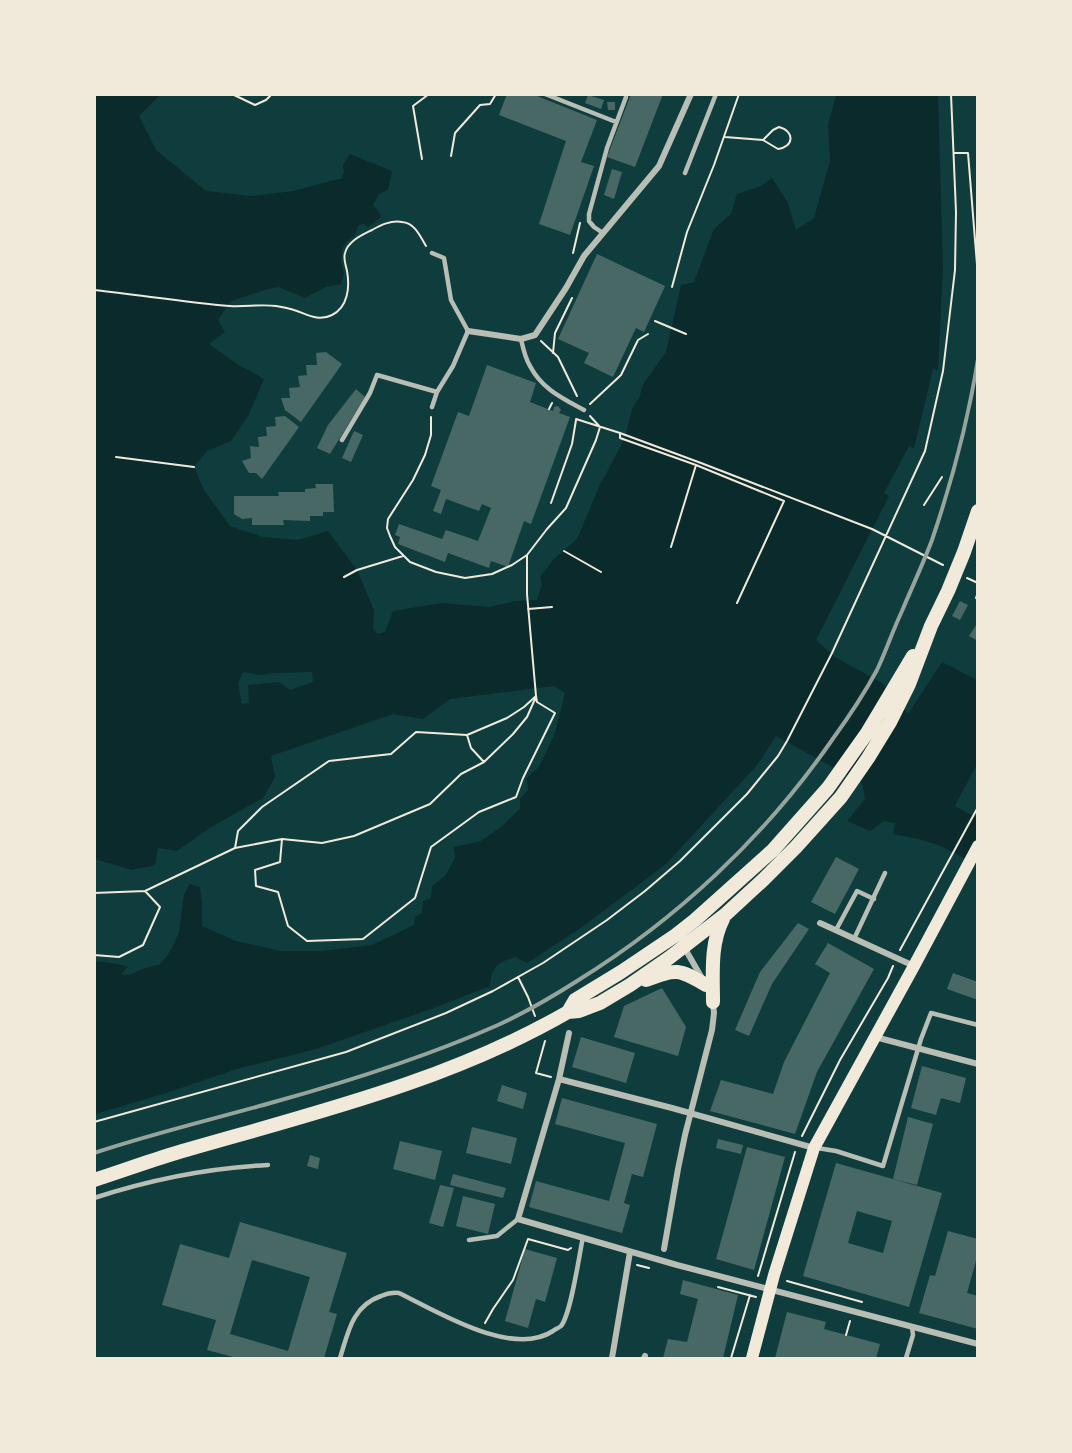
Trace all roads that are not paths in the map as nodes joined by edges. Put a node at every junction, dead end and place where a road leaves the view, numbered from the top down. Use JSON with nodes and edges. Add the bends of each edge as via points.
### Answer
{"nodes":[{"id":1,"x":545,"y":94,"type":"edge"},
{"id":2,"x":691,"y":94,"type":"edge"},
{"id":3,"x":716,"y":94,"type":"edge"},
{"id":4,"x":626,"y":97,"type":"dead end"},
{"id":5,"x":616,"y":122,"type":"junction"},
{"id":6,"x":685,"y":173,"type":"dead end"},
{"id":7,"x":603,"y":233,"type":"junction"},
{"id":8,"x":432,"y":253,"type":"road end"},
{"id":9,"x":468,"y":331,"type":"junction"},
{"id":10,"x":521,"y":339,"type":"junction"},
{"id":11,"x":437,"y":392,"type":"junction"},
{"id":12,"x":432,"y":407,"type":"road end"},
{"id":13,"x":584,"y":410,"type":"road end"},
{"id":14,"x":342,"y":440,"type":"dead end"},
{"id":15,"x":978,"y":511,"type":"edge"},
{"id":16,"x":904,"y":682,"type":"junction"},
{"id":17,"x":978,"y":846,"type":"edge"},
{"id":18,"x":885,"y":873,"type":"dead end"},
{"id":19,"x":874,"y":899,"type":"junction"},
{"id":20,"x":726,"y":914,"type":"junction"},
{"id":21,"x":820,"y":923,"type":"dead end"},
{"id":22,"x":836,"y":930,"type":"junction"},
{"id":23,"x":854,"y":939,"type":"junction"},
{"id":24,"x":680,"y":941,"type":"junction"},
{"id":25,"x":914,"y":966,"type":"junction"},
{"id":26,"x":630,"y":985,"type":"junction"},
{"id":27,"x":705,"y":986,"type":"junction"},
{"id":28,"x":713,"y":1002,"type":"junction"},
{"id":29,"x":564,"y":1014,"type":"junction"},
{"id":30,"x":978,"y":1025,"type":"edge"},
{"id":31,"x":569,"y":1033,"type":"dead end"},
{"id":32,"x":875,"y":1037,"type":"junction"},
{"id":33,"x":919,"y":1048,"type":"junction"},
{"id":34,"x":978,"y":1064,"type":"edge"},
{"id":35,"x":559,"y":1079,"type":"junction"},
{"id":36,"x":814,"y":1148,"type":"junction"},
{"id":37,"x":268,"y":1165,"type":"dead end"},
{"id":38,"x":94,"y":1180,"type":"edge"},
{"id":39,"x":94,"y":1198,"type":"edge"},
{"id":40,"x":518,"y":1219,"type":"junction"},
{"id":41,"x":583,"y":1237,"type":"junction"},
{"id":42,"x":469,"y":1240,"type":"dead end"},
{"id":43,"x":664,"y":1249,"type":"dead end"},
{"id":44,"x":630,"y":1252,"type":"junction"},
{"id":45,"x":771,"y":1289,"type":"junction"},
{"id":46,"x":912,"y":1327,"type":"junction"},
{"id":47,"x":978,"y":1344,"type":"edge"},
{"id":48,"x":340,"y":1359,"type":"edge"},
{"id":49,"x":612,"y":1359,"type":"edge"},
{"id":50,"x":752,"y":1359,"type":"edge"},
{"id":51,"x":906,"y":1359,"type":"edge"}],
"edges":[{"from":1,"to":5,"type":"lane"},
{"from":2,"to":7,"type":"street","via":[[659,166]]},
{"from":3,"to":6,"type":"lane"},
{"from":4,"to":5,"type":"lane"},
{"from":5,"to":7,"type":"lane","via":[[589,214],[594,228]]},
{"from":7,"to":10,"type":"street","via":[[584,256],[535,335]]},
{"from":8,"to":9,"type":"lane","via":[[444,258],[451,300]]},
{"from":9,"to":10,"type":"street"},
{"from":9,"to":11,"type":"lane"},
{"from":10,"to":13,"type":"lane","via":[[529,365],[541,383]]},
{"from":11,"to":12,"type":"lane"},
{"from":11,"to":14,"type":"lane","via":[[377,375]]},
{"from":15,"to":16,"type":"highway","via":[[948,591]]},
{"from":16,"to":20,"type":"highway","via":[[890,722],[841,797],[764,880]]},
{"from":16,"to":24,"type":"highway","via":[[828,788],[773,850],[695,920]]},
{"from":17,"to":25,"type":"main road"},
{"from":18,"to":19,"type":"lane"},
{"from":19,"to":22,"type":"lane","via":[[857,891]]},
{"from":19,"to":23,"type":"lane"},
{"from":20,"to":24,"type":"highway"},
{"from":20,"to":28,"type":"highway","via":[[715,942]]},
{"from":21,"to":22,"type":"street"},
{"from":22,"to":23,"type":"street"},
{"from":23,"to":25,"type":"street"},
{"from":24,"to":26,"type":"highway"},
{"from":24,"to":27,"type":"street"},
{"from":24,"to":29,"type":"highway","via":[[575,1000]]},
{"from":25,"to":32,"type":"main road"},
{"from":26,"to":27,"type":"highway","via":[[675,971]]},
{"from":26,"to":29,"type":"highway","via":[[600,1003]]},
{"from":27,"to":28,"type":"street"},
{"from":28,"to":43,"type":"street","via":[[712,1030],[685,1135]]},
{"from":29,"to":38,"type":"highway","via":[[478,1057],[386,1092]]},
{"from":30,"to":33,"type":"lane","via":[[932,1013]]},
{"from":31,"to":35,"type":"street"},
{"from":32,"to":33,"type":"street"},
{"from":32,"to":36,"type":"main road"},
{"from":33,"to":34,"type":"street"},
{"from":33,"to":36,"type":"lane","via":[[883,1166]]},
{"from":35,"to":36,"type":"street"},
{"from":35,"to":40,"type":"street"},
{"from":36,"to":45,"type":"main road"},
{"from":37,"to":39,"type":"lane","via":[[160,1178]]},
{"from":40,"to":41,"type":"street"},
{"from":40,"to":42,"type":"lane","via":[[497,1236]]},
{"from":41,"to":44,"type":"street"},
{"from":41,"to":48,"type":"lane","via":[[568,1311],[561,1326],[543,1337],[509,1338],[481,1332],[392,1292],[370,1300],[353,1318]]},
{"from":44,"to":45,"type":"street"},
{"from":44,"to":49,"type":"street"},
{"from":45,"to":46,"type":"street"},
{"from":45,"to":50,"type":"main road"},
{"from":46,"to":47,"type":"street"},
{"from":46,"to":51,"type":"lane","via":[[914,1335]]}]}
